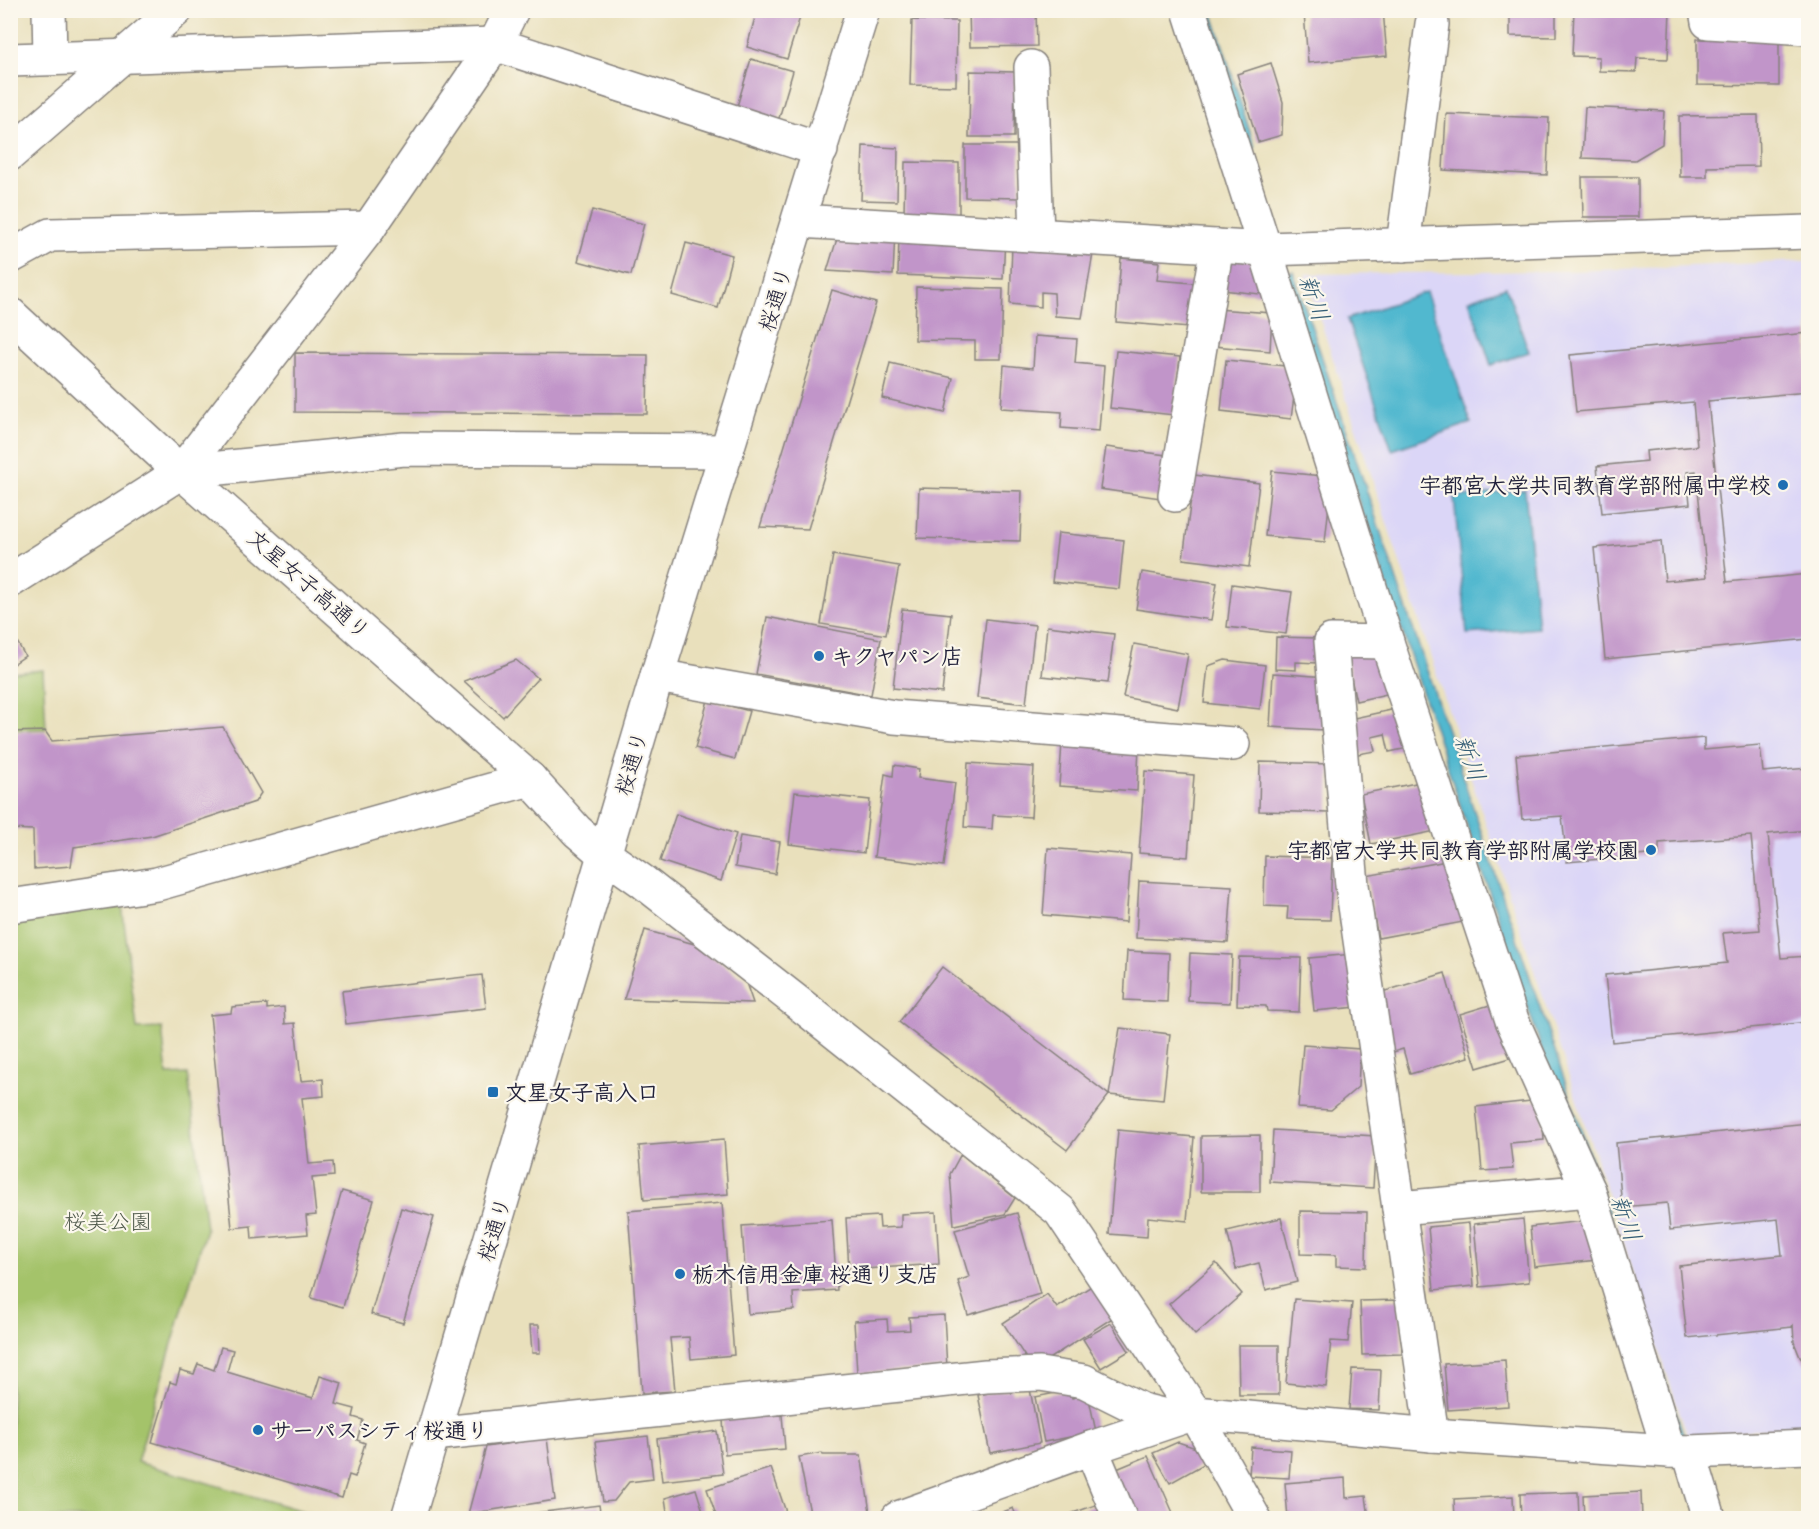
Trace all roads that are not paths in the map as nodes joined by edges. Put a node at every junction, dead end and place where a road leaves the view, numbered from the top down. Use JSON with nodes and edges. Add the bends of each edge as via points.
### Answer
{"nodes":[{"id":1,"x":48,"y":10,"type":"edge"},
{"id":2,"x":176,"y":10,"type":"edge"},
{"id":3,"x":512,"y":10,"type":"edge"},
{"id":4,"x":863,"y":10,"type":"edge"},
{"id":5,"x":1189,"y":10,"type":"edge"},
{"id":6,"x":1706,"y":10,"type":"edge"},
{"id":7,"x":1432,"y":24,"type":"dead end"},
{"id":8,"x":1809,"y":28,"type":"edge"},
{"id":9,"x":495,"y":44,"type":"junction"},
{"id":10,"x":124,"y":56,"type":"junction"},
{"id":11,"x":50,"y":58,"type":"junction"},
{"id":12,"x":10,"y":60,"type":"edge"},
{"id":13,"x":1031,"y":67,"type":"dead end"},
{"id":14,"x":821,"y":150,"type":"junction"},
{"id":15,"x":10,"y":154,"type":"edge"},
{"id":16,"x":799,"y":221,"type":"junction"},
{"id":17,"x":369,"y":228,"type":"junction"},
{"id":18,"x":1809,"y":232,"type":"edge"},
{"id":19,"x":1037,"y":236,"type":"junction"},
{"id":20,"x":1403,"y":245,"type":"junction"},
{"id":21,"x":1217,"y":246,"type":"junction"},
{"id":22,"x":1266,"y":249,"type":"junction"},
{"id":23,"x":10,"y":257,"type":"edge"},
{"id":24,"x":10,"y":314,"type":"edge"},
{"id":25,"x":727,"y":451,"type":"junction"},
{"id":26,"x":182,"y":472,"type":"junction"},
{"id":27,"x":1175,"y":495,"type":"dead end"},
{"id":28,"x":10,"y":581,"type":"edge"},
{"id":29,"x":1386,"y":642,"type":"junction"},
{"id":30,"x":657,"y":676,"type":"junction"},
{"id":31,"x":1233,"y":744,"type":"dead end"},
{"id":32,"x":530,"y":779,"type":"junction"},
{"id":33,"x":604,"y":855,"type":"junction"},
{"id":34,"x":10,"y":906,"type":"edge"},
{"id":35,"x":1589,"y":1191,"type":"junction"},
{"id":36,"x":1399,"y":1208,"type":"junction"},
{"id":37,"x":1195,"y":1413,"type":"junction"},
{"id":38,"x":433,"y":1434,"type":"junction"},
{"id":39,"x":1432,"y":1435,"type":"junction"},
{"id":40,"x":1809,"y":1447,"type":"edge"},
{"id":41,"x":1091,"y":1448,"type":"junction"},
{"id":42,"x":1677,"y":1451,"type":"junction"},
{"id":43,"x":408,"y":1518,"type":"edge"},
{"id":44,"x":898,"y":1518,"type":"edge"},
{"id":45,"x":1120,"y":1518,"type":"edge"},
{"id":46,"x":1254,"y":1518,"type":"edge"},
{"id":47,"x":1709,"y":1518,"type":"edge"}],
"edges":[{"from":1,"to":11,"type":"main road"},
{"from":2,"to":10,"type":"main road"},
{"from":3,"to":9,"type":"main road"},
{"from":4,"to":14,"type":"main road","name":"桜通り"},
{"from":5,"to":22,"type":"main road"},
{"from":6,"to":8,"type":"main road","via":[[1708,22]]},
{"from":7,"to":20,"type":"main road"},
{"from":9,"to":10,"type":"main road"},
{"from":9,"to":14,"type":"main road"},
{"from":9,"to":17,"type":"main road"},
{"from":10,"to":11,"type":"main road"},
{"from":10,"to":15,"type":"main road"},
{"from":11,"to":12,"type":"main road"},
{"from":13,"to":19,"type":"main road"},
{"from":14,"to":16,"type":"main road","name":"桜通り"},
{"from":16,"to":19,"type":"main road"},
{"from":16,"to":25,"type":"main road","name":"桜通り"},
{"from":17,"to":23,"type":"main road","via":[[50,235]]},
{"from":17,"to":26,"type":"main road"},
{"from":18,"to":20,"type":"main road"},
{"from":19,"to":21,"type":"main road"},
{"from":20,"to":22,"type":"main road"},
{"from":21,"to":22,"type":"main road"},
{"from":21,"to":27,"type":"main road"},
{"from":22,"to":29,"type":"main road"},
{"from":24,"to":26,"type":"main road","name":"文星女子高通り"},
{"from":25,"to":26,"type":"main road","via":[[404,449]]},
{"from":25,"to":30,"type":"main road","name":"桜通り"},
{"from":26,"to":28,"type":"main road"},
{"from":26,"to":32,"type":"main road","name":"文星女子高通り"},
{"from":29,"to":35,"type":"main road","via":[[1512,1020]]},
{"from":29,"to":36,"type":"main road","via":[[1331,641],[1352,885]]},
{"from":30,"to":31,"type":"main road","via":[[894,717]]},
{"from":30,"to":33,"type":"main road","name":"桜通り"},
{"from":32,"to":33,"type":"main road","name":"文星女子高通り"},
{"from":32,"to":34,"type":"main road","via":[[157,884]]},
{"from":33,"to":37,"type":"main road","name":"文星女子高通り","via":[[1060,1210]]},
{"from":33,"to":38,"type":"main road","name":"桜通り"},
{"from":35,"to":36,"type":"main road"},
{"from":35,"to":42,"type":"main road"},
{"from":36,"to":39,"type":"main road"},
{"from":37,"to":38,"type":"main road","via":[[1166,1416],[1142,1410],[1084,1381],[1040,1374],[986,1376]]},
{"from":37,"to":39,"type":"main road"},
{"from":37,"to":41,"type":"main road"},
{"from":37,"to":46,"type":"main road","name":"文星女子高通り"},
{"from":38,"to":43,"type":"main road","name":"桜通り"},
{"from":39,"to":42,"type":"main road"},
{"from":40,"to":42,"type":"main road"},
{"from":41,"to":44,"type":"main road"},
{"from":41,"to":45,"type":"main road"},
{"from":42,"to":47,"type":"main road"}]}
